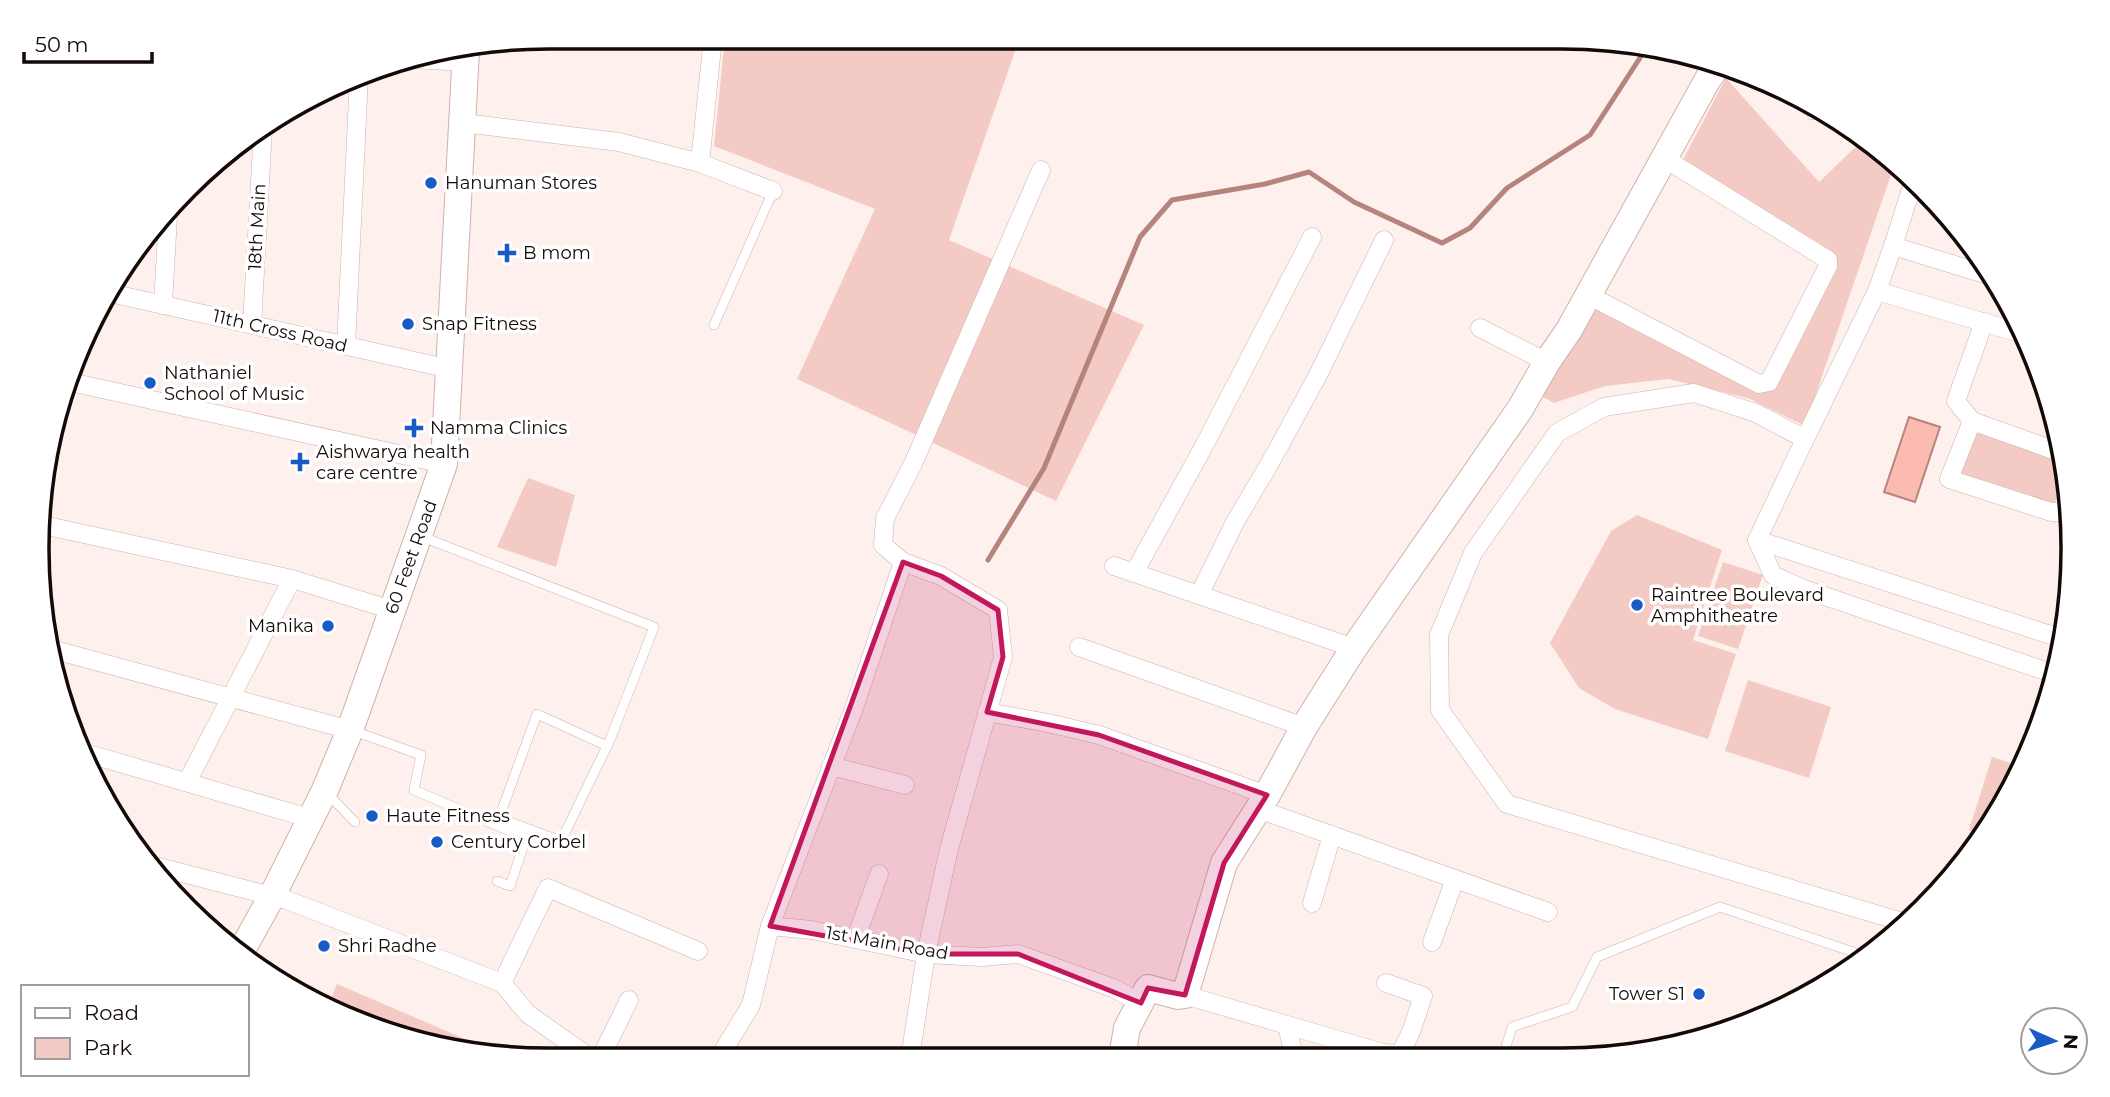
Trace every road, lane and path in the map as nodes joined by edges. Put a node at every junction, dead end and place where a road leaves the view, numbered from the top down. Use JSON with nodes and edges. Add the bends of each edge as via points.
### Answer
{"nodes":[{"id":1,"x":712,"y":49,"type":"edge"},
{"id":2,"x":466,"y":56,"type":"edge"},
{"id":3,"x":1714,"y":73,"type":"edge"},
{"id":4,"x":359,"y":86,"type":"edge"},
{"id":5,"x":464,"y":123,"type":"junction"},
{"id":6,"x":262,"y":139,"type":"edge"},
{"id":7,"x":1664,"y":158,"type":"junction"},
{"id":8,"x":700,"y":163,"type":"junction"},
{"id":9,"x":1041,"y":170,"type":"dead end"},
{"id":10,"x":773,"y":191,"type":"joint"},
{"id":11,"x":1911,"y":191,"type":"edge"},
{"id":12,"x":165,"y":229,"type":"edge"},
{"id":13,"x":1312,"y":237,"type":"dead end"},
{"id":14,"x":1384,"y":240,"type":"dead end"},
{"id":15,"x":1893,"y":246,"type":"junction"},
{"id":16,"x":1978,"y":273,"type":"edge"},
{"id":17,"x":1877,"y":291,"type":"junction"},
{"id":18,"x":118,"y":295,"type":"edge"},
{"id":19,"x":1588,"y":295,"type":"junction"},
{"id":20,"x":163,"y":305,"type":"junction"},
{"id":21,"x":1984,"y":322,"type":"junction"},
{"id":22,"x":252,"y":325,"type":"junction"},
{"id":23,"x":714,"y":325,"type":"dead end"},
{"id":24,"x":1480,"y":328,"type":"dead end"},
{"id":25,"x":2010,"y":330,"type":"edge"},
{"id":26,"x":346,"y":346,"type":"junction"},
{"id":27,"x":1546,"y":362,"type":"junction"},
{"id":28,"x":450,"y":369,"type":"junction"},
{"id":29,"x":78,"y":384,"type":"edge"},
{"id":30,"x":1972,"y":421,"type":"junction"},
{"id":31,"x":1805,"y":439,"type":"junction"},
{"id":32,"x":2051,"y":449,"type":"edge"},
{"id":33,"x":444,"y":464,"type":"junction"},
{"id":34,"x":2060,"y":512,"type":"edge"},
{"id":35,"x":50,"y":527,"type":"edge"},
{"id":36,"x":419,"y":536,"type":"junction"},
{"id":37,"x":1757,"y":540,"type":"junction"},
{"id":38,"x":903,"y":562,"type":"junction"},
{"id":39,"x":1114,"y":566,"type":"dead end"},
{"id":40,"x":1134,"y":573,"type":"junction"},
{"id":41,"x":292,"y":579,"type":"junction"},
{"id":42,"x":1199,"y":595,"type":"junction"},
{"id":43,"x":392,"y":610,"type":"junction"},
{"id":44,"x":2053,"y":636,"type":"edge"},
{"id":45,"x":1079,"y":648,"type":"dead end"},
{"id":46,"x":1354,"y":648,"type":"junction"},
{"id":47,"x":60,"y":651,"type":"edge"},
{"id":48,"x":2046,"y":671,"type":"edge"},
{"id":49,"x":232,"y":696,"type":"junction"},
{"id":50,"x":987,"y":712,"type":"junction"},
{"id":51,"x":1304,"y":727,"type":"junction"},
{"id":52,"x":350,"y":730,"type":"junction"},
{"id":53,"x":607,"y":746,"type":"junction"},
{"id":54,"x":95,"y":756,"type":"edge"},
{"id":55,"x":831,"y":766,"type":"junction"},
{"id":56,"x":187,"y":782,"type":"junction"},
{"id":57,"x":905,"y":785,"type":"dead end"},
{"id":58,"x":325,"y":790,"type":"junction"},
{"id":59,"x":1262,"y":802,"type":"junction"},
{"id":60,"x":309,"y":818,"type":"junction"},
{"id":61,"x":355,"y":822,"type":"dead end"},
{"id":62,"x":1332,"y":835,"type":"junction"},
{"id":63,"x":170,"y":874,"type":"edge"},
{"id":64,"x":879,"y":874,"type":"dead end"},
{"id":65,"x":1455,"y":879,"type":"junction"},
{"id":66,"x":497,"y":881,"type":"dead end"},
{"id":67,"x":272,"y":897,"type":"junction"},
{"id":68,"x":1312,"y":903,"type":"dead end"},
{"id":69,"x":1548,"y":912,"type":"dead end"},
{"id":70,"x":1896,"y":920,"type":"edge"},
{"id":71,"x":770,"y":926,"type":"junction"},
{"id":72,"x":856,"y":938,"type":"junction"},
{"id":73,"x":1432,"y":942,"type":"dead end"},
{"id":74,"x":245,"y":945,"type":"edge"},
{"id":75,"x":698,"y":951,"type":"dead end"},
{"id":76,"x":1855,"y":953,"type":"edge"},
{"id":77,"x":926,"y":954,"type":"junction"},
{"id":78,"x":502,"y":983,"type":"junction"},
{"id":79,"x":1386,"y":983,"type":"dead end"},
{"id":80,"x":1185,"y":995,"type":"junction"},
{"id":81,"x":629,"y":1000,"type":"dead end"},
{"id":82,"x":1140,"y":1003,"type":"junction"},
{"id":83,"x":1287,"y":1025,"type":"junction"},
{"id":84,"x":576,"y":1048,"type":"edge"},
{"id":85,"x":605,"y":1048,"type":"edge"},
{"id":86,"x":725,"y":1048,"type":"edge"},
{"id":87,"x":912,"y":1048,"type":"edge"},
{"id":88,"x":1124,"y":1048,"type":"edge"},
{"id":89,"x":1292,"y":1048,"type":"edge"},
{"id":90,"x":1366,"y":1048,"type":"edge"},
{"id":91,"x":1403,"y":1048,"type":"edge"},
{"id":92,"x":1505,"y":1048,"type":"edge"}],
"edges":[{"from":1,"to":8,"type":"street"},
{"from":2,"to":5,"type":"street","name":"60 Feet Road"},
{"from":3,"to":7,"type":"street"},
{"from":4,"to":26,"type":"street"},
{"from":5,"to":8,"type":"street","via":[[618,142]]},
{"from":5,"to":28,"type":"street","name":"60 Feet Road"},
{"from":6,"to":22,"type":"street","name":"18th Main"},
{"from":7,"to":19,"type":"street"},
{"from":7,"to":19,"type":"street","via":[[1828,260],[1769,382],[1759,384]]},
{"from":8,"to":10,"type":"street"},
{"from":9,"to":38,"type":"street","via":[[885,518],[883,545]]},
{"from":10,"to":23,"type":"lane"},
{"from":11,"to":15,"type":"street"},
{"from":12,"to":20,"type":"street"},
{"from":13,"to":40,"type":"street"},
{"from":14,"to":42,"type":"street","via":[[1317,377]]},
{"from":15,"to":16,"type":"street"},
{"from":15,"to":17,"type":"street"},
{"from":17,"to":21,"type":"street"},
{"from":17,"to":31,"type":"street"},
{"from":18,"to":20,"type":"street","name":"11th Cross Road"},
{"from":19,"to":27,"type":"street"},
{"from":20,"to":22,"type":"street","name":"11th Cross Road"},
{"from":21,"to":25,"type":"street"},
{"from":21,"to":30,"type":"street","via":[[1956,401]]},
{"from":22,"to":26,"type":"street","name":"11th Cross Road"},
{"from":24,"to":27,"type":"street"},
{"from":26,"to":28,"type":"street","name":"11th Cross Road"},
{"from":27,"to":46,"type":"street","via":[[1520,409]]},
{"from":28,"to":33,"type":"street","name":"60 Feet Road"},
{"from":29,"to":33,"type":"street"},
{"from":30,"to":32,"type":"street"},
{"from":30,"to":34,"type":"street","via":[[1948,479]]},
{"from":31,"to":37,"type":"street"},
{"from":31,"to":70,"type":"street","via":[[1756,413],[1694,393],[1604,407],[1557,433],[1473,553],[1438,635],[1440,710],[1507,804]]},
{"from":33,"to":36,"type":"street","name":"60 Feet Road"},
{"from":35,"to":41,"type":"street"},
{"from":36,"to":43,"type":"street","name":"60 Feet Road"},
{"from":36,"to":53,"type":"lane","via":[[654,627]]},
{"from":37,"to":44,"type":"street"},
{"from":37,"to":48,"type":"street","via":[[1773,575],[1801,588]]},
{"from":38,"to":50,"type":"street","via":[[941,576],[998,610],[1003,657]]},
{"from":38,"to":55,"type":"street"},
{"from":39,"to":40,"type":"street"},
{"from":40,"to":42,"type":"street"},
{"from":41,"to":43,"type":"street"},
{"from":41,"to":49,"type":"street"},
{"from":42,"to":46,"type":"street"},
{"from":43,"to":52,"type":"street","name":"60 Feet Road"},
{"from":45,"to":51,"type":"street"},
{"from":46,"to":51,"type":"street"},
{"from":47,"to":49,"type":"street"},
{"from":49,"to":52,"type":"street"},
{"from":49,"to":56,"type":"street"},
{"from":50,"to":59,"type":"street","via":[[1099,735]]},
{"from":50,"to":77,"type":"street","via":[[948,849]]},
{"from":51,"to":59,"type":"street"},
{"from":52,"to":58,"type":"street","name":"60 Feet Road"},
{"from":52,"to":66,"type":"lane","via":[[421,755],[414,790],[526,838],[510,887]]},
{"from":53,"to":53,"type":"lane","via":[[561,841],[499,818],[537,714]]},
{"from":54,"to":56,"type":"street"},
{"from":55,"to":57,"type":"street"},
{"from":55,"to":71,"type":"street"},
{"from":56,"to":60,"type":"street"},
{"from":58,"to":60,"type":"street","name":"60 Feet Road"},
{"from":58,"to":61,"type":"lane"},
{"from":59,"to":62,"type":"street"},
{"from":59,"to":80,"type":"street","via":[[1224,863]]},
{"from":60,"to":67,"type":"street","name":"60 Feet Road"},
{"from":62,"to":65,"type":"street"},
{"from":62,"to":68,"type":"street"},
{"from":63,"to":67,"type":"street"},
{"from":64,"to":72,"type":"street"},
{"from":65,"to":69,"type":"street"},
{"from":65,"to":73,"type":"street"},
{"from":67,"to":74,"type":"street","name":"60 Feet Road"},
{"from":67,"to":78,"type":"street"},
{"from":71,"to":72,"type":"street","name":"1st Main Road"},
{"from":71,"to":86,"type":"street","via":[[751,1005]]},
{"from":72,"to":77,"type":"street","name":"1st Main Road"},
{"from":75,"to":78,"type":"street","via":[[548,888]]},
{"from":76,"to":92,"type":"lane","via":[[1720,908],[1597,957],[1572,1007],[1512,1027]]},
{"from":77,"to":82,"type":"street","name":"1st Main Road","via":[[1018,954],[1113,988]]},
{"from":77,"to":87,"type":"street"},
{"from":78,"to":84,"type":"street","via":[[528,1014]]},
{"from":79,"to":91,"type":"street","via":[[1423,996]]},
{"from":80,"to":82,"type":"street","via":[[1147,988]]},
{"from":80,"to":83,"type":"street"},
{"from":81,"to":85,"type":"street"},
{"from":82,"to":88,"type":"street","via":[[1127,1028]]},
{"from":83,"to":89,"type":"street"},
{"from":83,"to":90,"type":"street"}]}
